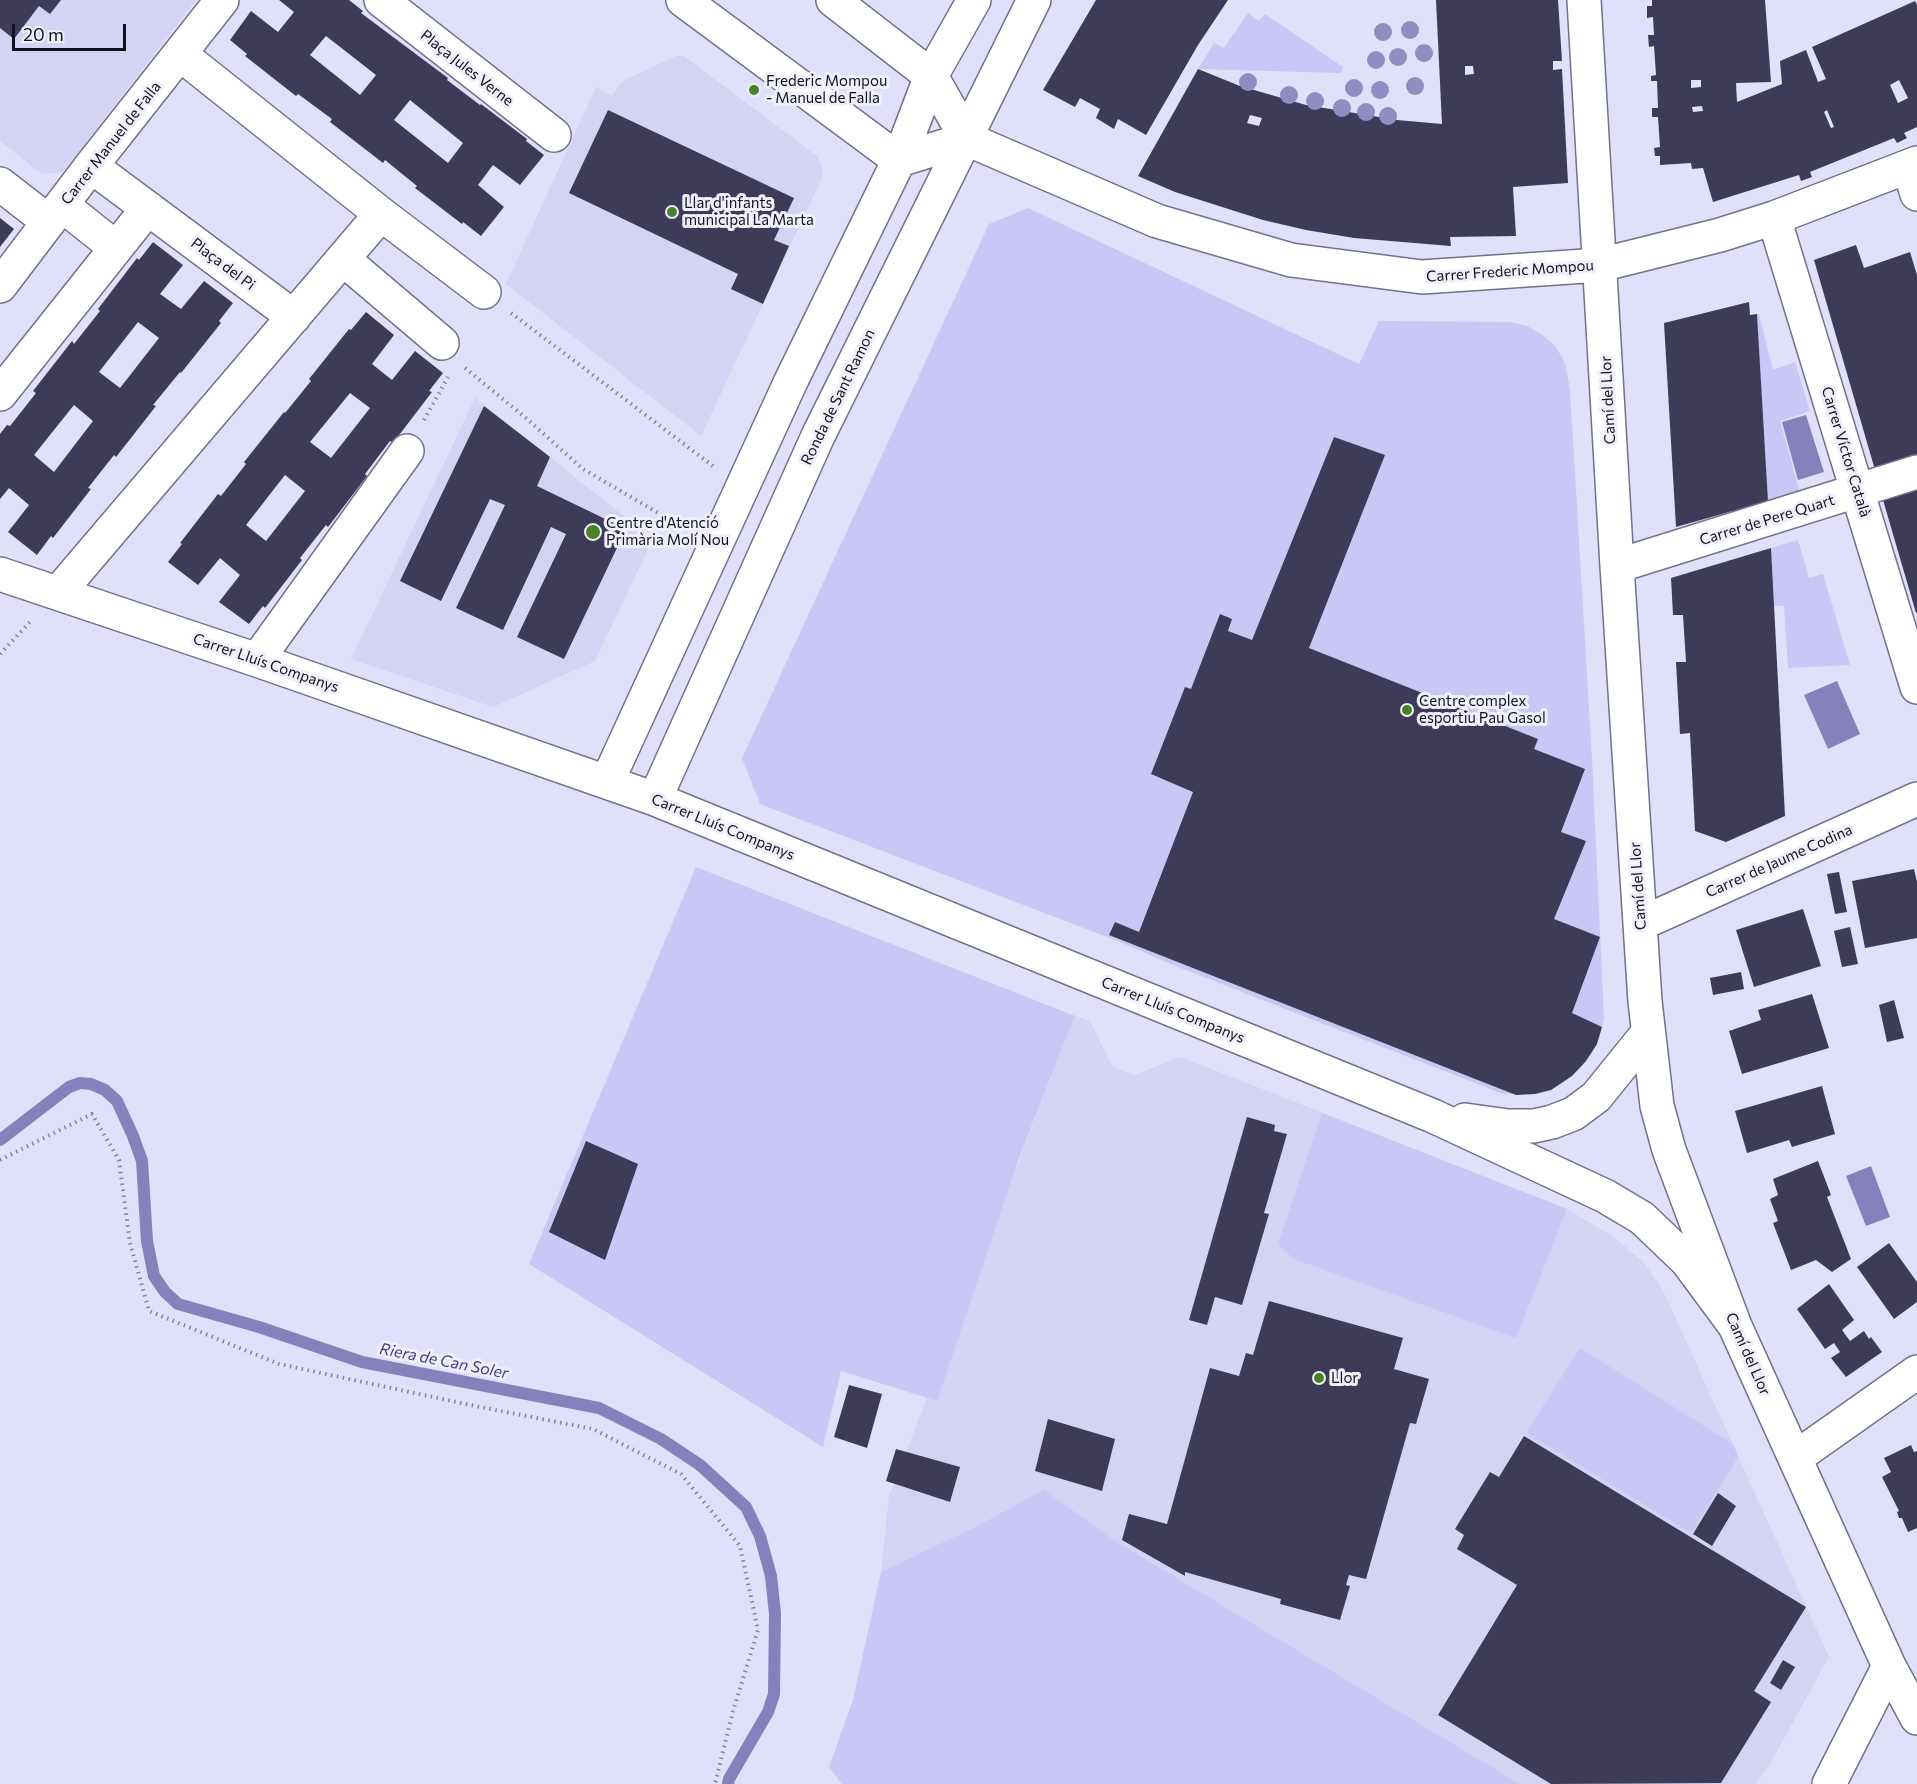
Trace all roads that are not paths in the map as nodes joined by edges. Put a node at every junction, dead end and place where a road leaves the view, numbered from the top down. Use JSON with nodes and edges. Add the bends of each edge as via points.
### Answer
{"nodes":[{"id":1,"x":222,"y":0,"type":"edge"},
{"id":2,"x":381,"y":0,"type":"edge"},
{"id":3,"x":683,"y":0,"type":"edge"},
{"id":4,"x":832,"y":0,"type":"edge"},
{"id":5,"x":974,"y":0,"type":"edge"},
{"id":6,"x":1034,"y":0,"type":"edge"},
{"id":7,"x":1584,"y":0,"type":"edge"},
{"id":8,"x":180,"y":54,"type":"junction"},
{"id":9,"x":931,"y":76,"type":"junction"},
{"id":10,"x":554,"y":135,"type":"dead end"},
{"id":11,"x":967,"y":139,"type":"junction"},
{"id":12,"x":899,"y":160,"type":"junction"},
{"id":13,"x":91,"y":166,"type":"junction"},
{"id":14,"x":1914,"y":175,"type":"edge"},
{"id":15,"x":0,"y":184,"type":"edge"},
{"id":16,"x":148,"y":208,"type":"junction"},
{"id":17,"x":55,"y":214,"type":"junction"},
{"id":18,"x":381,"y":214,"type":"junction"},
{"id":19,"x":1774,"y":218,"type":"junction"},
{"id":20,"x":116,"y":248,"type":"junction"},
{"id":21,"x":343,"y":259,"type":"junction"},
{"id":22,"x":1600,"y":265,"type":"junction"},
{"id":23,"x":0,"y":286,"type":"edge"},
{"id":24,"x":493,"y":299,"type":"road end"},
{"id":25,"x":294,"y":317,"type":"junction"},
{"id":26,"x":450,"y":352,"type":"road end"},
{"id":27,"x":0,"y":394,"type":"edge"},
{"id":28,"x":407,"y":451,"type":"road end"},
{"id":29,"x":1917,"y":472,"type":"edge"},
{"id":30,"x":1859,"y":492,"type":"junction"},
{"id":31,"x":1617,"y":566,"type":"junction"},
{"id":32,"x":0,"y":574,"type":"edge"},
{"id":33,"x":58,"y":592,"type":"junction"},
{"id":34,"x":257,"y":660,"type":"junction"},
{"id":35,"x":1917,"y":687,"type":"edge"},
{"id":36,"x":607,"y":782,"type":"junction"},
{"id":37,"x":655,"y":799,"type":"junction"},
{"id":38,"x":1917,"y":799,"type":"edge"},
{"id":39,"x":1640,"y":924,"type":"junction"},
{"id":40,"x":1647,"y":1034,"type":"junction"},
{"id":41,"x":1433,"y":1116,"type":"junction"},
{"id":42,"x":1735,"y":1326,"type":"junction"},
{"id":43,"x":1917,"y":1372,"type":"edge"},
{"id":44,"x":1795,"y":1458,"type":"junction"},
{"id":45,"x":1889,"y":1666,"type":"junction"},
{"id":46,"x":1917,"y":1718,"type":"edge"},
{"id":47,"x":1829,"y":1784,"type":"edge"}],
"edges":[{"from":1,"to":8,"type":"street","name":"Carrer Manuel de Falla"},
{"from":2,"to":10,"type":"street","name":"Plaça Jules Verne"},
{"from":3,"to":12,"type":"street"},
{"from":4,"to":9,"type":"street"},
{"from":5,"to":9,"type":"street"},
{"from":6,"to":11,"type":"street","name":"Ronda de Sant Ramon"},
{"from":7,"to":22,"type":"street","name":"Camí del Llor"},
{"from":8,"to":13,"type":"street","name":"Carrer Manuel de Falla"},
{"from":8,"to":18,"type":"street"},
{"from":9,"to":11,"type":"street"},
{"from":9,"to":12,"type":"street"},
{"from":11,"to":12,"type":"street"},
{"from":11,"to":22,"type":"street","name":"Carrer Frederic Mompou","via":[[1157,221],[1291,260],[1422,277]]},
{"from":11,"to":37,"type":"street","name":"Ronda de Sant Ramon","via":[[818,436]]},
{"from":12,"to":36,"type":"street","via":[[791,381]]},
{"from":13,"to":16,"type":"street","name":"Plaça del Pi"},
{"from":13,"to":17,"type":"street","name":"Carrer Manuel de Falla"},
{"from":14,"to":19,"type":"street","name":"Carrer Frederic Mompou"},
{"from":15,"to":17,"type":"street"},
{"from":16,"to":20,"type":"street"},
{"from":16,"to":25,"type":"street","name":"Plaça del Pi"},
{"from":17,"to":20,"type":"street"},
{"from":17,"to":23,"type":"street","name":"Carrer Manuel de Falla"},
{"from":18,"to":21,"type":"street"},
{"from":18,"to":24,"type":"street"},
{"from":19,"to":22,"type":"street","name":"Carrer Frederic Mompou"},
{"from":19,"to":30,"type":"street","name":"Carrer Víctor Català"},
{"from":20,"to":27,"type":"street"},
{"from":21,"to":25,"type":"street"},
{"from":21,"to":26,"type":"street"},
{"from":22,"to":31,"type":"street","name":"Camí del Llor"},
{"from":25,"to":33,"type":"street"},
{"from":28,"to":34,"type":"street"},
{"from":29,"to":30,"type":"street","name":"Carrer de Pere Quart"},
{"from":30,"to":31,"type":"street","name":"Carrer de Pere Quart"},
{"from":30,"to":35,"type":"street","name":"Carrer Víctor Català"},
{"from":31,"to":39,"type":"street","name":"Camí del Llor"},
{"from":32,"to":33,"type":"street","name":"Carrer Lluís Companys"},
{"from":33,"to":34,"type":"street","name":"Carrer Lluís Companys"},
{"from":34,"to":36,"type":"street","name":"Carrer Lluís Companys"},
{"from":36,"to":37,"type":"street","name":"Carrer Lluís Companys"},
{"from":37,"to":41,"type":"street","name":"Carrer Lluís Companys"},
{"from":38,"to":39,"type":"street","name":"Carrer de Jaume Codina"},
{"from":39,"to":40,"type":"street","name":"Camí del Llor"},
{"from":40,"to":41,"type":"street","name":"Carrer Lluís Companys","via":[[1596,1097],[1552,1122],[1508,1126]]},
{"from":40,"to":42,"type":"street","name":"Camí del Llor","via":[[1657,1106],[1669,1150]]},
{"from":41,"to":42,"type":"street","name":"Carrer Lluís Companys","via":[[1605,1196],[1642,1218],[1688,1261]]},
{"from":42,"to":44,"type":"street","name":"Camí del Llor"},
{"from":43,"to":44,"type":"street"},
{"from":44,"to":45,"type":"street","name":"Camí del Llor"},
{"from":45,"to":46,"type":"street","name":"Camí del Llor"},
{"from":45,"to":47,"type":"street"}]}
